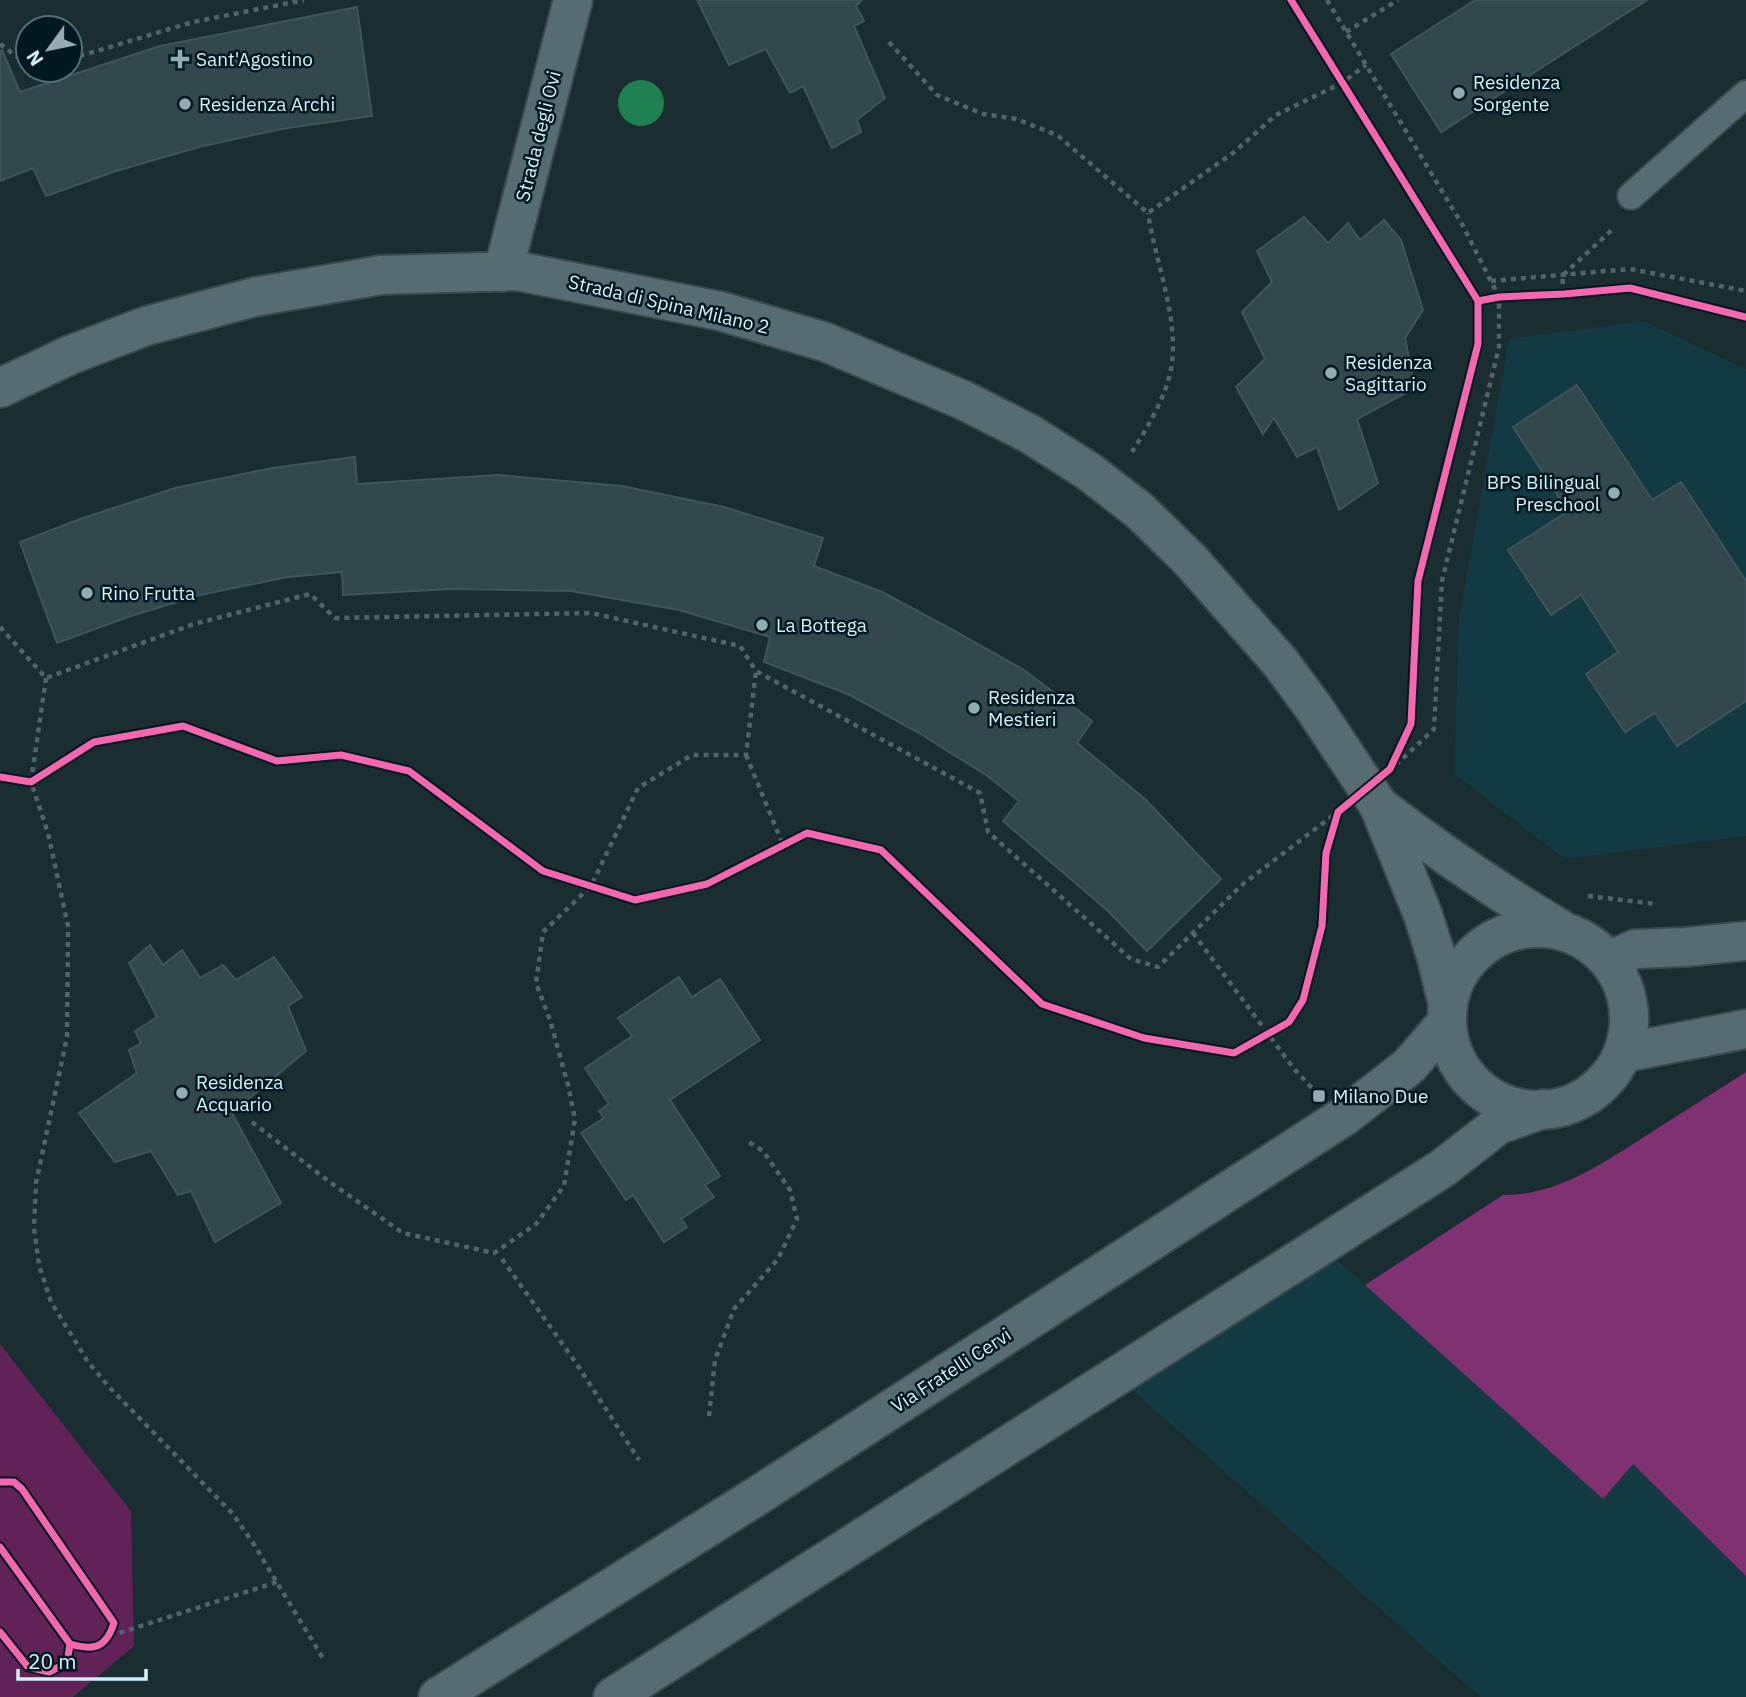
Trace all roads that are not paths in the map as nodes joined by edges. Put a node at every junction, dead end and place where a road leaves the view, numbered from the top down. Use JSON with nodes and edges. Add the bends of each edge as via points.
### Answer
{"nodes":[{"id":1,"x":573,"y":0,"type":"edge"},
{"id":2,"x":1746,"y":94,"type":"edge"},
{"id":3,"x":1631,"y":196,"type":"road end"},
{"id":4,"x":503,"y":271,"type":"junction"},
{"id":5,"x":0,"y":388,"type":"edge"},
{"id":6,"x":1379,"y":806,"type":"junction"},
{"id":7,"x":1562,"y":930,"type":"junction"},
{"id":8,"x":1746,"y":941,"type":"edge"},
{"id":9,"x":1609,"y":961,"type":"junction"},
{"id":10,"x":1447,"y":1013,"type":"junction"},
{"id":11,"x":1746,"y":1029,"type":"edge"},
{"id":12,"x":1623,"y":1053,"type":"junction"},
{"id":13,"x":1543,"y":1109,"type":"junction"},
{"id":14,"x":438,"y":1697,"type":"edge"},
{"id":15,"x":612,"y":1697,"type":"edge"}],
"edges":[{"from":1,"to":4,"type":"street","name":"Strada degli Ovi"},
{"from":2,"to":3,"type":"lane"},
{"from":4,"to":5,"type":"street","name":"Strada di Spina Milano 2","via":[[381,275],[254,297],[146,326]]},
{"from":4,"to":6,"type":"street","name":"Strada di Spina Milano 2","via":[[720,311],[825,342],[963,400],[1030,434],[1140,511],[1191,561],[1280,662]]},
{"from":6,"to":7,"type":"street","name":"Strada di Spina Milano 2","via":[[1460,866]]},
{"from":6,"to":10,"type":"street","name":"Strada di Spina Milano 2","via":[[1423,915]]},
{"from":7,"to":9,"type":"street","via":[[1580,937]]},
{"from":7,"to":10,"type":"street","via":[[1524,928],[1488,942],[1461,969]]},
{"from":8,"to":9,"type":"street","via":[[1635,949]]},
{"from":9,"to":12,"type":"street","via":[[1620,978],[1630,1015]]},
{"from":10,"to":13,"type":"street","via":[[1452,1050],[1466,1076],[1488,1095],[1514,1107]]},
{"from":10,"to":14,"type":"street","name":"Via Fratelli Cervi","via":[[1409,1066],[1346,1115]]},
{"from":11,"to":12,"type":"street"},
{"from":12,"to":13,"type":"street","via":[[1601,1085],[1583,1098]]},
{"from":13,"to":15,"type":"street","via":[[1498,1125],[1443,1168]]}]}
